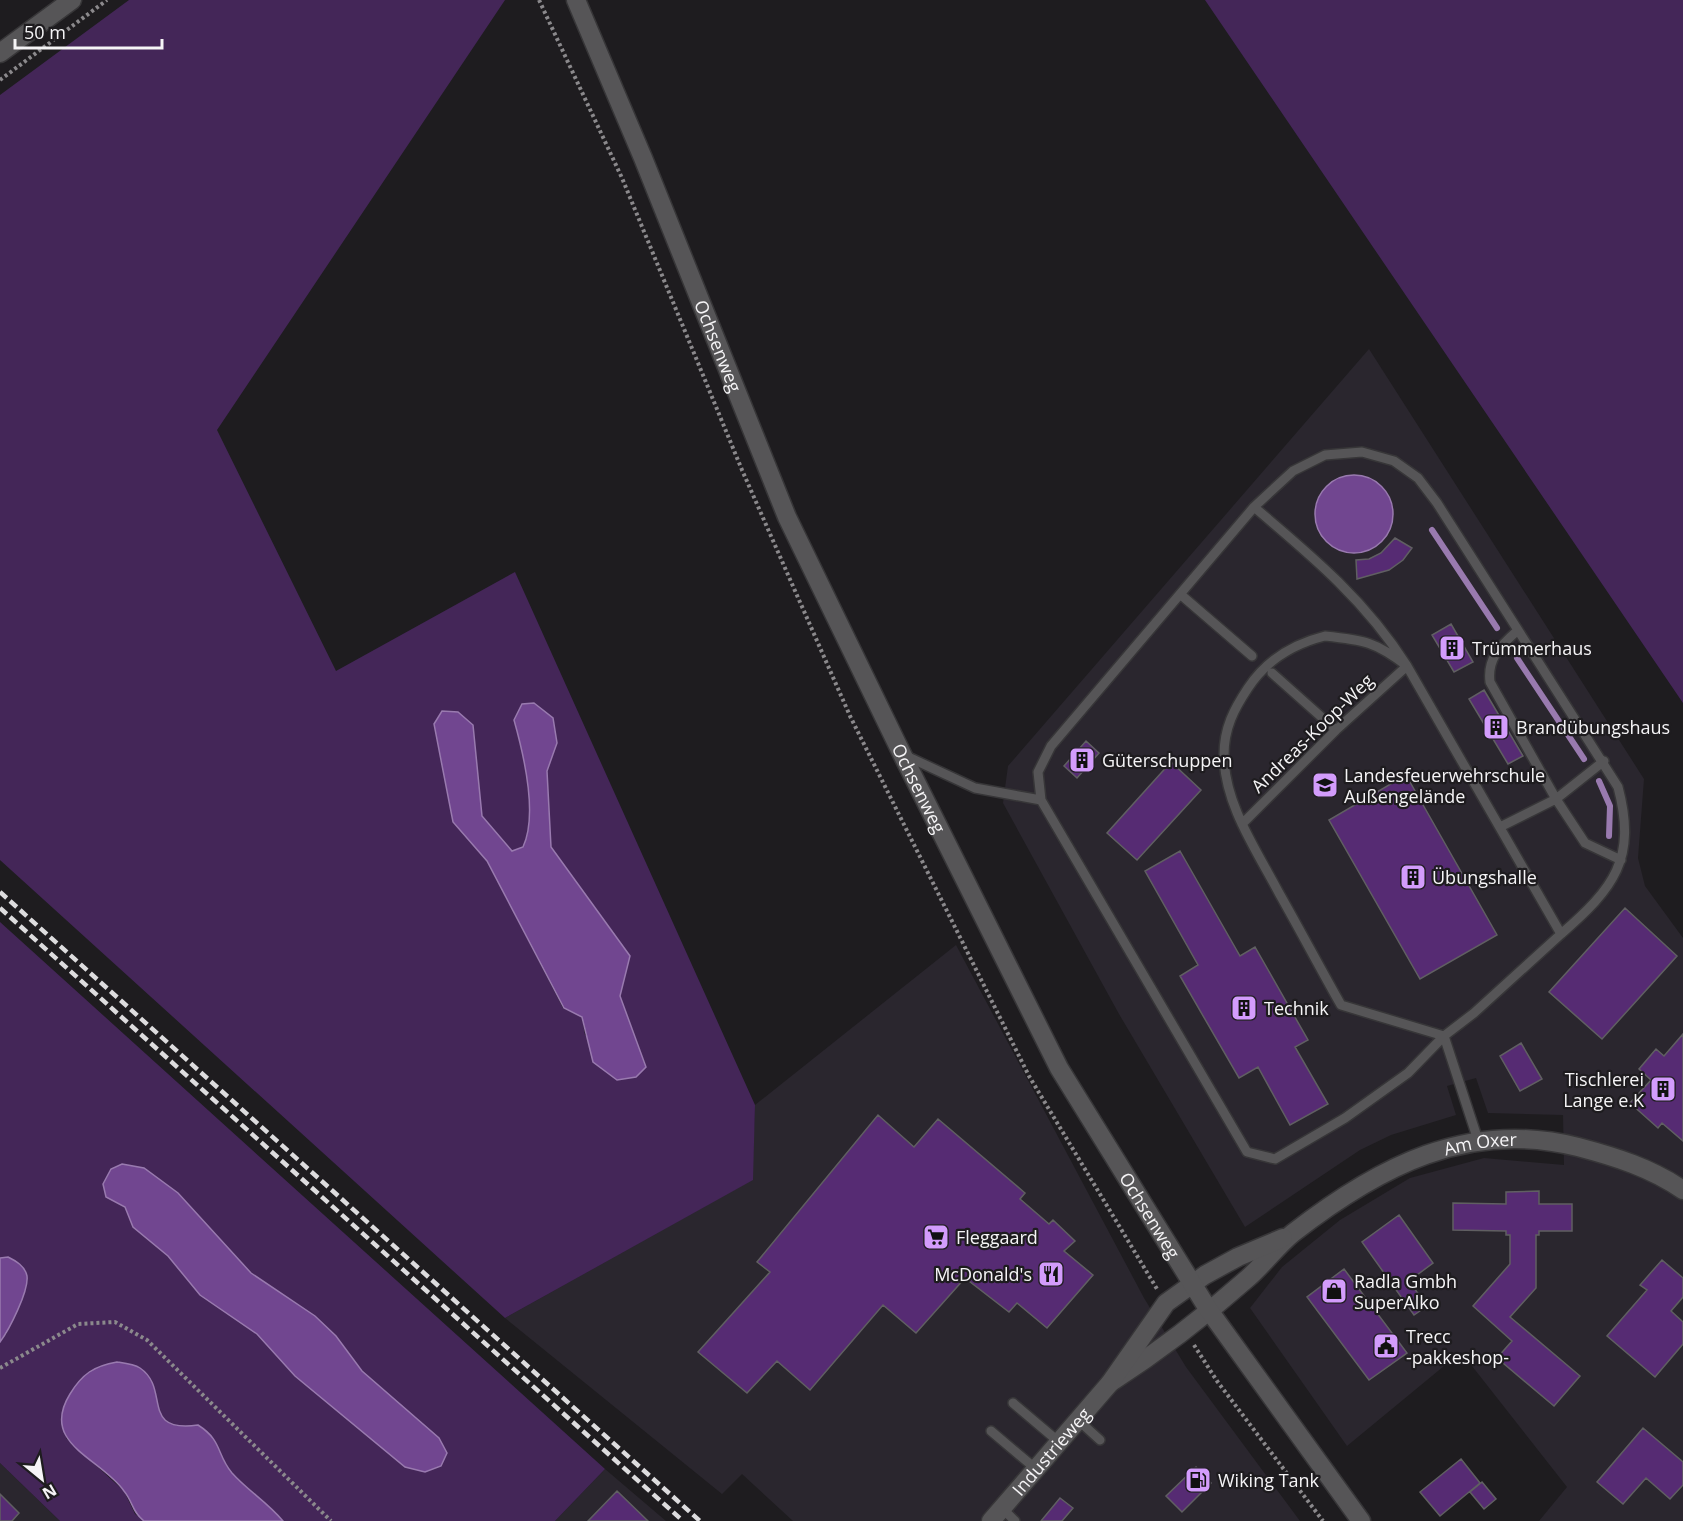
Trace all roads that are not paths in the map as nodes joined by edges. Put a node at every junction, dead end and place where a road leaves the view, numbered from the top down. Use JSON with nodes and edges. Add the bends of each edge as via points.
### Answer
{"nodes":[{"id":1,"x":72,"y":0,"type":"edge"},
{"id":2,"x":576,"y":0,"type":"edge"},
{"id":3,"x":0,"y":53,"type":"edge"},
{"id":4,"x":1254,"y":507,"type":"junction"},
{"id":5,"x":1180,"y":594,"type":"junction"},
{"id":6,"x":1517,"y":631,"type":"junction"},
{"id":7,"x":1252,"y":656,"type":"dead end"},
{"id":8,"x":1407,"y":666,"type":"junction"},
{"id":9,"x":1272,"y":673,"type":"dead end"},
{"id":10,"x":1336,"y":730,"type":"junction"},
{"id":11,"x":902,"y":754,"type":"junction"},
{"id":12,"x":1604,"y":761,"type":"junction"},
{"id":13,"x":1556,"y":799,"type":"junction"},
{"id":14,"x":1041,"y":800,"type":"junction"},
{"id":15,"x":1242,"y":824,"type":"junction"},
{"id":16,"x":1500,"y":827,"type":"junction"},
{"id":17,"x":1621,"y":860,"type":"junction"},
{"id":18,"x":1562,"y":934,"type":"junction"},
{"id":19,"x":1444,"y":1036,"type":"junction"},
{"id":20,"x":1478,"y":1140,"type":"junction"},
{"id":21,"x":1683,"y":1190,"type":"edge"},
{"id":22,"x":1292,"y":1234,"type":"junction"},
{"id":23,"x":1191,"y":1284,"type":"junction"},
{"id":24,"x":1208,"y":1309,"type":"junction"},
{"id":25,"x":1110,"y":1383,"type":"junction"},
{"id":26,"x":1013,"y":1403,"type":"dead end"},
{"id":27,"x":1078,"y":1420,"type":"junction"},
{"id":28,"x":992,"y":1431,"type":"dead end"},
{"id":29,"x":1100,"y":1440,"type":"dead end"},
{"id":30,"x":1059,"y":1442,"type":"junction"},
{"id":31,"x":1036,"y":1469,"type":"junction"},
{"id":32,"x":996,"y":1514,"type":"edge"},
{"id":33,"x":1015,"y":1521,"type":"edge"},
{"id":34,"x":1361,"y":1521,"type":"edge"}],
"edges":[{"from":1,"to":3,"type":"main road"},
{"from":2,"to":11,"type":"main road","name":"Ochsenweg","via":[[787,516]]},
{"from":4,"to":5,"type":"lane"},
{"from":4,"to":6,"type":"lane","via":[[1293,471],[1325,455],[1362,452],[1394,461],[1418,478],[1437,502]]},
{"from":4,"to":8,"type":"lane","via":[[1335,576]]},
{"from":5,"to":7,"type":"lane"},
{"from":5,"to":14,"type":"lane","via":[[1051,746],[1038,772]]},
{"from":6,"to":12,"type":"lane"},
{"from":6,"to":13,"type":"lane","via":[[1500,646],[1488,668],[1490,682]]},
{"from":8,"to":10,"type":"lane","name":"Andreas-Koop-Weg"},
{"from":8,"to":15,"type":"lane","via":[[1383,647],[1325,636],[1297,643],[1273,659],[1251,684],[1227,723],[1224,755],[1228,785]]},
{"from":8,"to":16,"type":"lane"},
{"from":9,"to":10,"type":"lane"},
{"from":10,"to":15,"type":"lane","name":"Andreas-Koop-Weg"},
{"from":11,"to":14,"type":"lane","via":[[975,788]]},
{"from":11,"to":23,"type":"main road","name":"Ochsenweg","via":[[1059,1068]]},
{"from":12,"to":13,"type":"lane"},
{"from":12,"to":17,"type":"lane","via":[[1618,787],[1626,816]]},
{"from":13,"to":16,"type":"lane"},
{"from":13,"to":17,"type":"lane","via":[[1585,843]]},
{"from":14,"to":19,"type":"lane","via":[[1247,1152],[1275,1159],[1345,1118],[1408,1073]]},
{"from":15,"to":19,"type":"lane","via":[[1341,1005]]},
{"from":16,"to":18,"type":"lane"},
{"from":17,"to":18,"type":"lane","via":[[1611,883]]},
{"from":18,"to":19,"type":"lane"},
{"from":19,"to":20,"type":"lane"},
{"from":20,"to":21,"type":"main road","name":"Am Oxer","via":[[1550,1140],[1632,1162]]},
{"from":20,"to":22,"type":"main road","name":"Am Oxer","via":[[1408,1160],[1370,1180]]},
{"from":22,"to":23,"type":"main road","name":"Am Oxer","via":[[1238,1257]]},
{"from":22,"to":24,"type":"main road","name":"Am Oxer","via":[[1249,1278]]},
{"from":23,"to":24,"type":"main road","name":"Ochsenweg"},
{"from":23,"to":25,"type":"main road","name":"Industrieweg","via":[[1166,1303]]},
{"from":24,"to":25,"type":"main road","name":"Industrieweg","via":[[1147,1359]]},
{"from":24,"to":34,"type":"main road","name":"Ochsenweg"},
{"from":25,"to":27,"type":"main road","name":"Industrieweg"},
{"from":26,"to":30,"type":"lane"},
{"from":27,"to":29,"type":"lane"},
{"from":27,"to":30,"type":"main road","name":"Industrieweg"},
{"from":28,"to":31,"type":"lane"},
{"from":30,"to":31,"type":"main road","name":"Industrieweg"},
{"from":31,"to":32,"type":"main road","name":"Industrieweg"},
{"from":32,"to":33,"type":"lane"}]}
